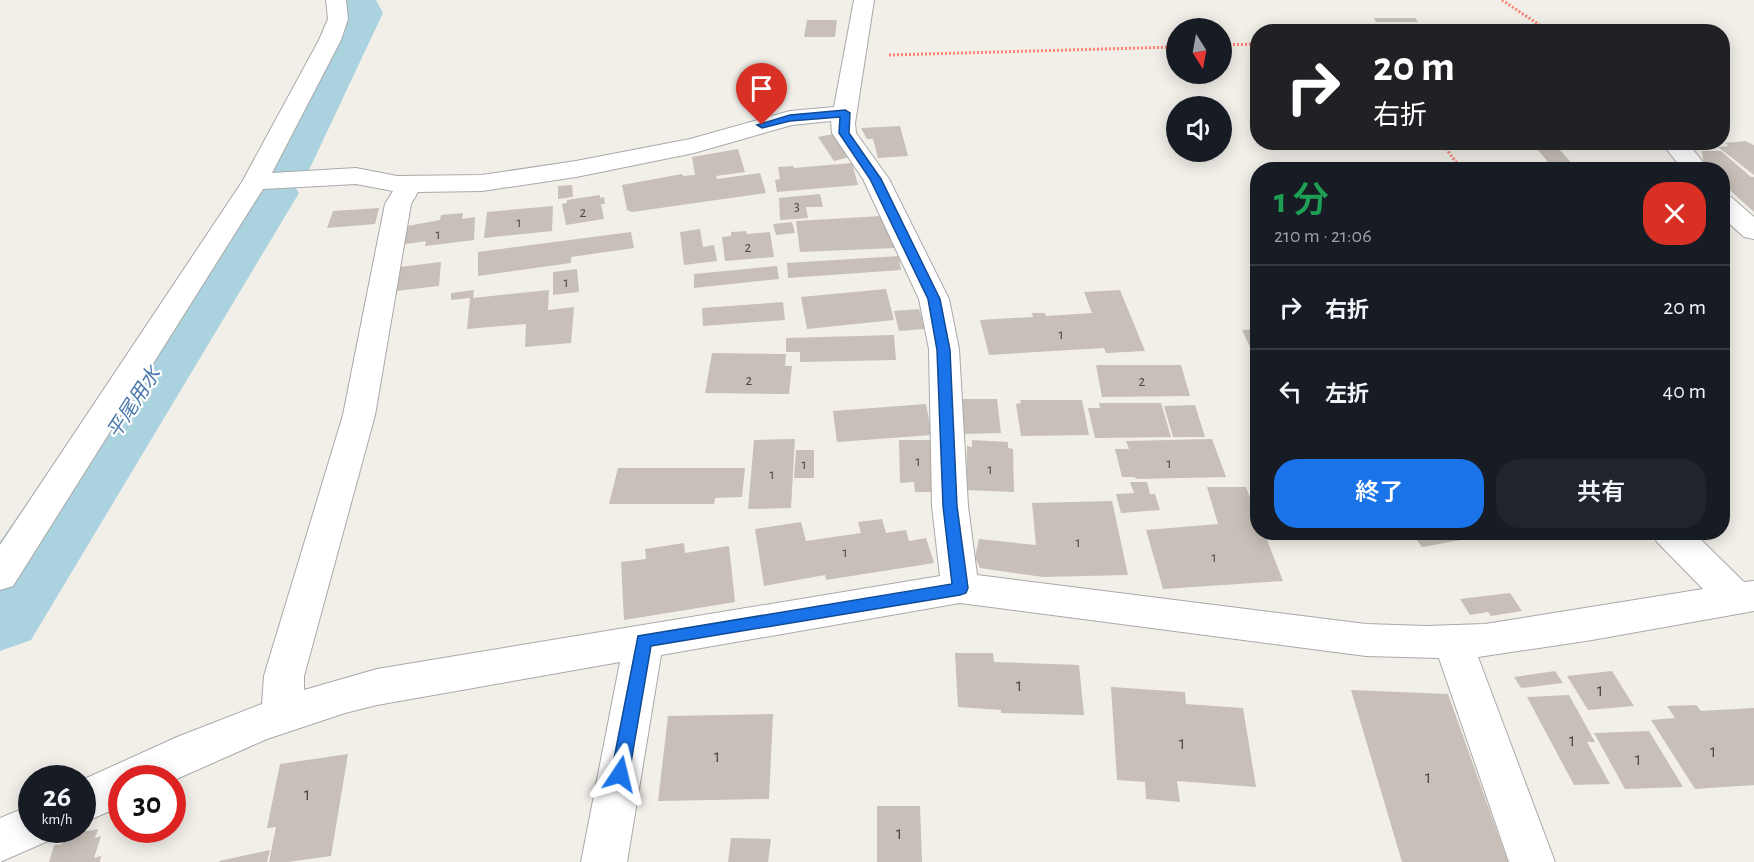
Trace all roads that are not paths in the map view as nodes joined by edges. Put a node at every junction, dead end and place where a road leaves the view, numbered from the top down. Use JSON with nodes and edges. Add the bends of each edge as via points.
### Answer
{"nodes":[{"id":1,"x":336,"y":0,"type":"edge"},
{"id":2,"x":864,"y":0,"type":"edge"},
{"id":3,"x":845,"y":113,"type":"junction"},
{"id":4,"x":1680,"y":150,"type":"edge"},
{"id":5,"x":1690,"y":162,"type":"edge"},
{"id":6,"x":255,"y":182,"type":"junction"},
{"id":7,"x":410,"y":184,"type":"junction"},
{"id":8,"x":1730,"y":209,"type":"edge"},
{"id":9,"x":1754,"y":231,"type":"edge"},
{"id":10,"x":1680,"y":540,"type":"edge"},
{"id":11,"x":0,"y":575,"type":"edge"},
{"id":12,"x":960,"y":588,"type":"junction"},
{"id":13,"x":1745,"y":598,"type":"edge"},
{"id":14,"x":644,"y":641,"type":"junction"},
{"id":15,"x":1453,"y":641,"type":"junction"},
{"id":16,"x":282,"y":714,"type":"junction"},
{"id":17,"x":163,"y":765,"type":"edge"},
{"id":18,"x":18,"y":833,"type":"edge"},
{"id":19,"x":0,"y":841,"type":"edge"},
{"id":20,"x":604,"y":862,"type":"edge"},
{"id":21,"x":1532,"y":862,"type":"edge"}],
"edges":[{"from":1,"to":6,"type":"street","via":[[338,19],[330,40]]},
{"from":2,"to":3,"type":"street"},
{"from":3,"to":7,"type":"street","via":[[790,118],[694,146],[576,169],[482,183]]},
{"from":3,"to":12,"type":"street","via":[[844,133],[876,179],[934,299],[944,350],[950,506]]},
{"from":4,"to":5,"type":"street"},
{"from":6,"to":7,"type":"street","via":[[356,176]]},
{"from":6,"to":11,"type":"street"},
{"from":7,"to":16,"type":"street","via":[[398,204],[359,415],[284,676]]},
{"from":8,"to":9,"type":"street"},
{"from":10,"to":13,"type":"street"},
{"from":12,"to":14,"type":"street"},
{"from":12,"to":15,"type":"street","via":[[1366,640]]},
{"from":13,"to":15,"type":"street","via":[[1497,639]]},
{"from":14,"to":16,"type":"street","via":[[377,687]]},
{"from":14,"to":20,"type":"street"},
{"from":15,"to":21,"type":"street"},
{"from":16,"to":17,"type":"street"},
{"from":18,"to":19,"type":"street"}]}
